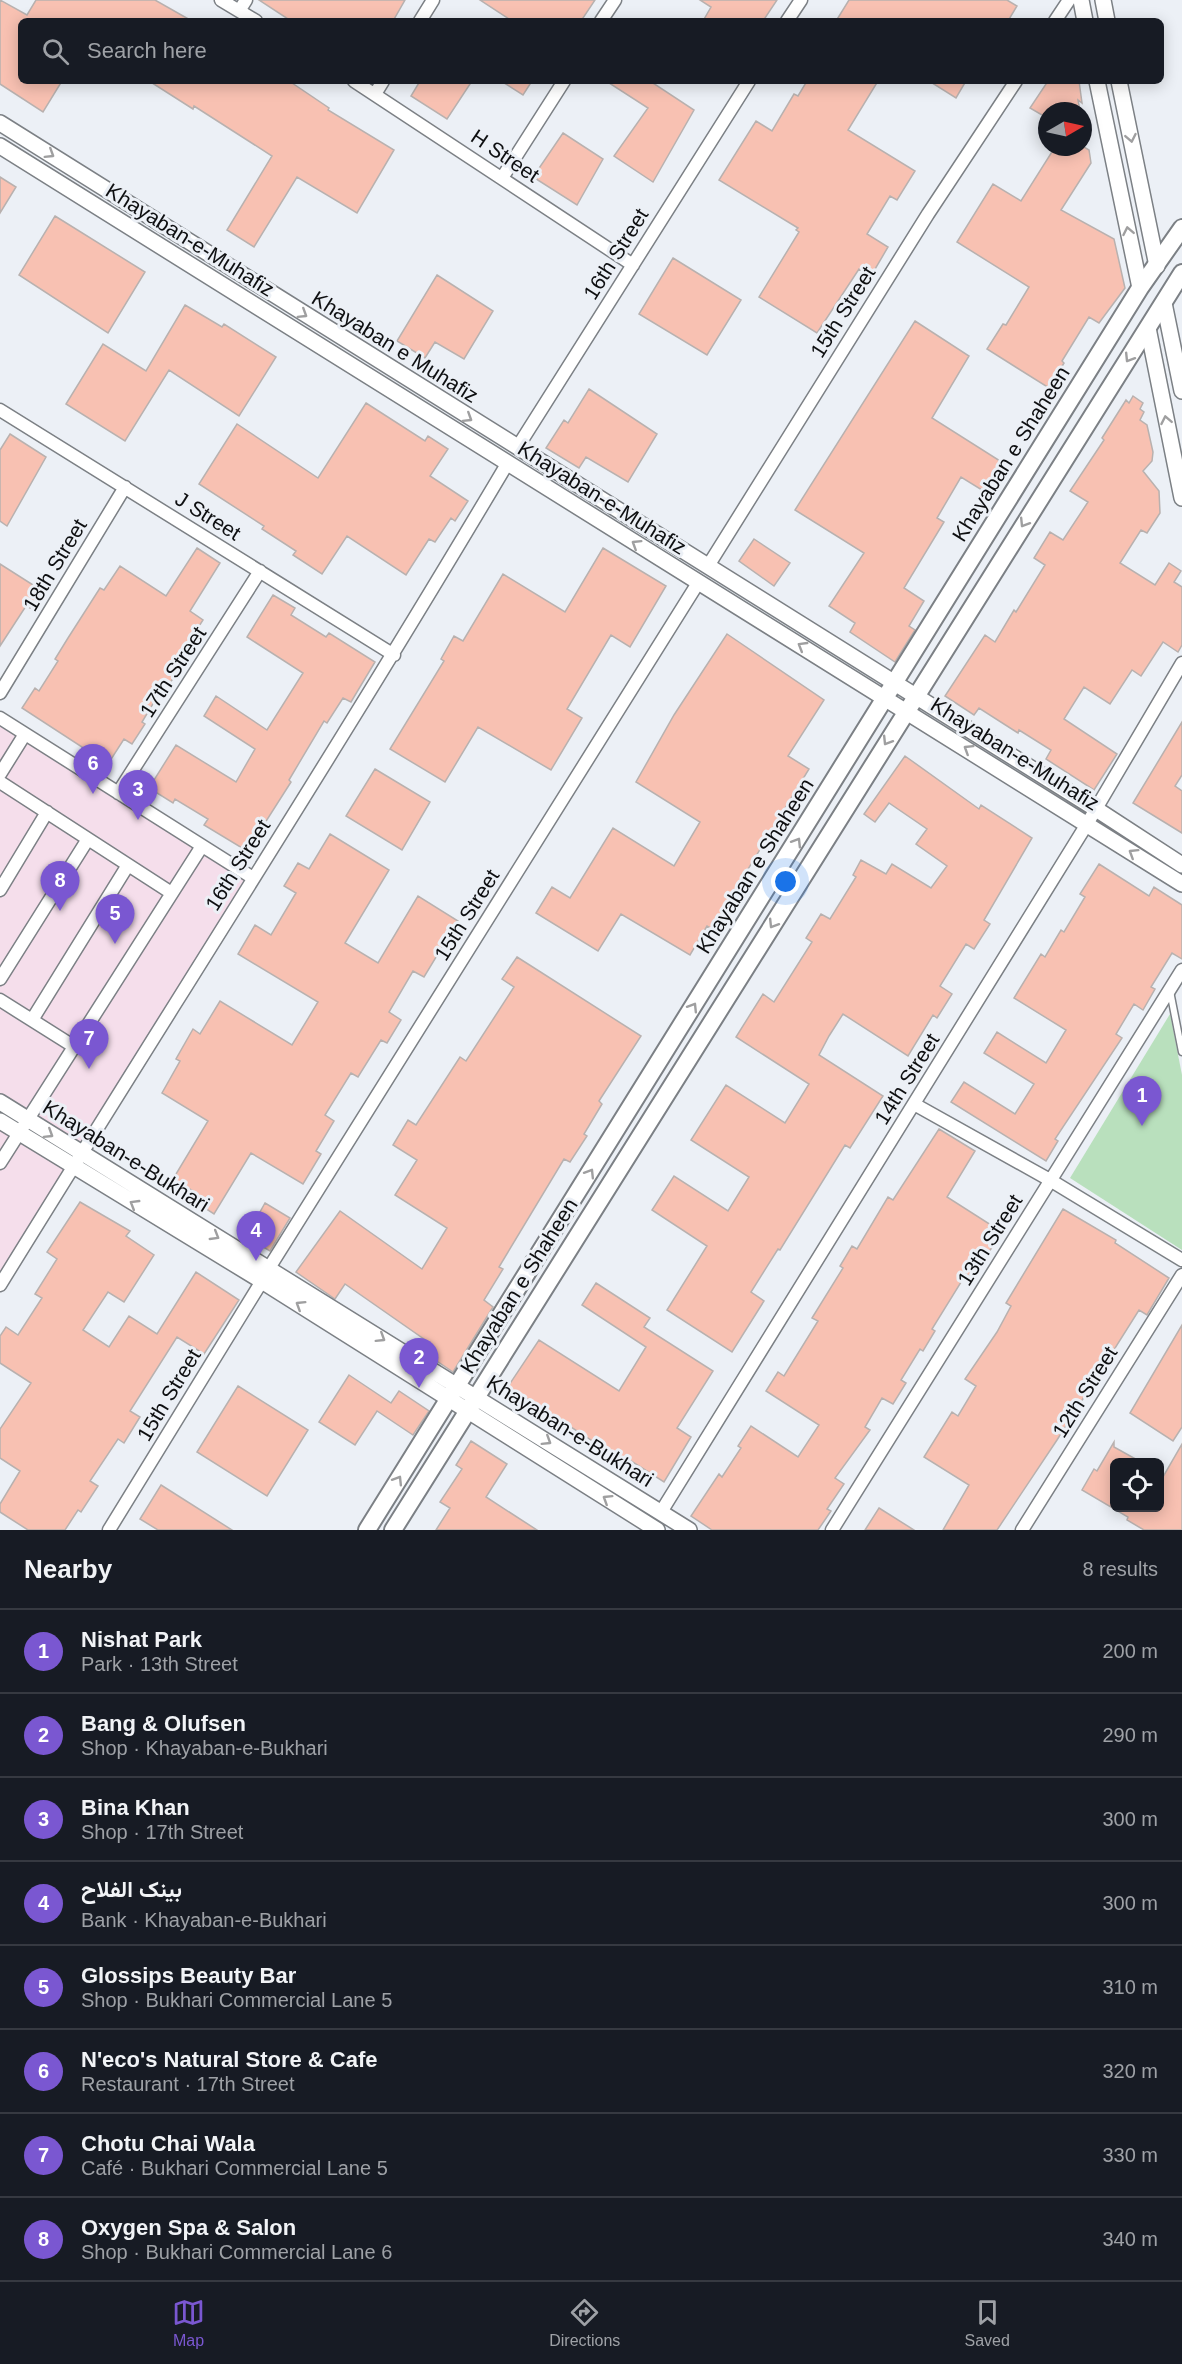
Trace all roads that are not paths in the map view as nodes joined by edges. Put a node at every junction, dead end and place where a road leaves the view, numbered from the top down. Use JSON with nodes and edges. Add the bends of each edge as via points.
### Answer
{"nodes":[{"id":1,"x":222,"y":0,"type":"edge"},
{"id":2,"x":434,"y":0,"type":"edge"},
{"id":3,"x":615,"y":0,"type":"edge"},
{"id":4,"x":801,"y":0,"type":"edge"},
{"id":5,"x":1069,"y":0,"type":"edge"},
{"id":6,"x":1081,"y":0,"type":"edge"},
{"id":7,"x":1103,"y":0,"type":"edge"},
{"id":8,"x":242,"y":5,"type":"edge"},
{"id":9,"x":253,"y":18,"type":"edge"},
{"id":10,"x":422,"y":18,"type":"edge"},
{"id":11,"x":604,"y":18,"type":"edge"},
{"id":12,"x":789,"y":18,"type":"edge"},
{"id":13,"x":1057,"y":18,"type":"edge"},
{"id":14,"x":1084,"y":18,"type":"edge"},
{"id":15,"x":1106,"y":18,"type":"edge"},
{"id":16,"x":359,"y":84,"type":"edge"},
{"id":17,"x":381,"y":84,"type":"edge"},
{"id":18,"x":562,"y":84,"type":"edge"},
{"id":19,"x":747,"y":84,"type":"edge"},
{"id":20,"x":1014,"y":84,"type":"edge"},
{"id":21,"x":1098,"y":84,"type":"edge"},
{"id":22,"x":1120,"y":84,"type":"edge"},
{"id":23,"x":375,"y":94,"type":"junction"},
{"id":24,"x":0,"y":123,"type":"edge"},
{"id":25,"x":0,"y":146,"type":"edge"},
{"id":26,"x":502,"y":178,"type":"junction"},
{"id":27,"x":1182,"y":228,"type":"edge"},
{"id":28,"x":633,"y":265,"type":"junction"},
{"id":29,"x":1157,"y":266,"type":"junction"},
{"id":30,"x":1182,"y":273,"type":"edge"},
{"id":31,"x":1140,"y":288,"type":"junction"},
{"id":32,"x":1164,"y":303,"type":"junction"},
{"id":33,"x":1148,"y":328,"type":"junction"},
{"id":34,"x":415,"y":385,"type":"junction"},
{"id":35,"x":1182,"y":391,"type":"edge"},
{"id":36,"x":406,"y":400,"type":"junction"},
{"id":37,"x":0,"y":410,"type":"edge"},
{"id":38,"x":517,"y":448,"type":"junction"},
{"id":39,"x":507,"y":464,"type":"junction"},
{"id":40,"x":125,"y":488,"type":"junction"},
{"id":41,"x":1182,"y":498,"type":"edge"},
{"id":42,"x":608,"y":504,"type":"junction"},
{"id":43,"x":598,"y":521,"type":"junction"},
{"id":44,"x":708,"y":566,"type":"junction"},
{"id":45,"x":260,"y":571,"type":"junction"},
{"id":46,"x":698,"y":583,"type":"junction"},
{"id":47,"x":394,"y":655,"type":"junction"},
{"id":48,"x":1182,"y":663,"type":"edge"},
{"id":49,"x":890,"y":691,"type":"junction"},
{"id":50,"x":0,"y":693,"type":"edge"},
{"id":51,"x":911,"y":704,"type":"junction"},
{"id":52,"x":0,"y":718,"type":"edge"},
{"id":53,"x":24,"y":734,"type":"junction"},
{"id":54,"x":0,"y":774,"type":"edge"},
{"id":55,"x":0,"y":782,"type":"edge"},
{"id":56,"x":118,"y":793,"type":"junction"},
{"id":57,"x":1096,"y":809,"type":"junction"},
{"id":58,"x":47,"y":812,"type":"junction"},
{"id":59,"x":1087,"y":824,"type":"junction"},
{"id":60,"x":88,"y":839,"type":"junction"},
{"id":61,"x":202,"y":846,"type":"junction"},
{"id":62,"x":128,"y":865,"type":"junction"},
{"id":63,"x":1182,"y":865,"type":"edge"},
{"id":64,"x":253,"y":878,"type":"junction"},
{"id":65,"x":1182,"y":884,"type":"edge"},
{"id":66,"x":0,"y":890,"type":"edge"},
{"id":67,"x":170,"y":892,"type":"junction"},
{"id":68,"x":1182,"y":970,"type":"edge"},
{"id":69,"x":0,"y":979,"type":"edge"},
{"id":70,"x":1169,"y":990,"type":"junction"},
{"id":71,"x":0,"y":999,"type":"edge"},
{"id":72,"x":32,"y":1020,"type":"junction"},
{"id":73,"x":74,"y":1046,"type":"junction"},
{"id":74,"x":1182,"y":1052,"type":"edge"},
{"id":75,"x":0,"y":1102,"type":"edge"},
{"id":76,"x":914,"y":1104,"type":"junction"},
{"id":77,"x":0,"y":1121,"type":"edge"},
{"id":78,"x":23,"y":1126,"type":"junction"},
{"id":79,"x":77,"y":1161,"type":"junction"},
{"id":80,"x":0,"y":1162,"type":"edge"},
{"id":81,"x":1050,"y":1180,"type":"junction"},
{"id":82,"x":1182,"y":1260,"type":"edge"},
{"id":83,"x":265,"y":1275,"type":"junction"},
{"id":84,"x":1182,"y":1275,"type":"edge"},
{"id":85,"x":0,"y":1285,"type":"edge"},
{"id":86,"x":453,"y":1393,"type":"junction"},
{"id":87,"x":476,"y":1397,"type":"junction"},
{"id":88,"x":467,"y":1412,"type":"junction"},
{"id":89,"x":661,"y":1512,"type":"junction"},
{"id":90,"x":653,"y":1529,"type":"edge"},
{"id":91,"x":109,"y":1530,"type":"edge"},
{"id":92,"x":367,"y":1530,"type":"edge"},
{"id":93,"x":393,"y":1530,"type":"edge"},
{"id":94,"x":689,"y":1530,"type":"edge"},
{"id":95,"x":832,"y":1530,"type":"edge"},
{"id":96,"x":1022,"y":1530,"type":"edge"}],
"edges":[{"from":1,"to":8,"type":"street"},
{"from":2,"to":10,"type":"street"},
{"from":3,"to":11,"type":"street"},
{"from":4,"to":12,"type":"street"},
{"from":5,"to":13,"type":"street"},
{"from":6,"to":14,"type":"street"},
{"from":7,"to":15,"type":"street"},
{"from":8,"to":9,"type":"street"},
{"from":16,"to":23,"type":"street","name":"H Street"},
{"from":17,"to":23,"type":"street"},
{"from":18,"to":26,"type":"street"},
{"from":19,"to":28,"type":"street","name":"16th Street"},
{"from":20,"to":44,"type":"street","name":"15th Street"},
{"from":31,"to":21,"type":"street","one_way":true},
{"from":22,"to":29,"type":"street","one_way":true},
{"from":23,"to":26,"type":"street","name":"H Street"},
{"from":24,"to":34,"type":"street","name":"Khayaban e Muhafiz","one_way":true},
{"from":25,"to":36,"type":"street","name":"Khayaban-e-Muhafiz"},
{"from":26,"to":28,"type":"street","name":"H Street"},
{"from":27,"to":29,"type":"main road","name":"Khayaban e Shaheen"},
{"from":28,"to":38,"type":"street","name":"16th Street"},
{"from":29,"to":31,"type":"main road","name":"Khayaban e Shaheen"},
{"from":30,"to":32,"type":"main road","name":"Khayaban e Shaheen"},
{"from":31,"to":49,"type":"main road","name":"Khayaban e Shaheen"},
{"from":32,"to":33,"type":"main road","name":"Khayaban e Shaheen"},
{"from":32,"to":35,"type":"street"},
{"from":41,"to":33,"type":"street","one_way":true},
{"from":33,"to":51,"type":"main road","name":"Khayaban e Shaheen","one_way":true},
{"from":34,"to":36,"type":"street"},
{"from":34,"to":38,"type":"street","name":"Khayaban e Muhafiz","one_way":true},
{"from":36,"to":39,"type":"street","name":"Khayaban-e-Muhafiz"},
{"from":37,"to":40,"type":"street","name":"J Street"},
{"from":38,"to":42,"type":"street","name":"Khayaban e Muhafiz"},
{"from":39,"to":43,"type":"street","name":"Khayaban-e-Muhafiz"},
{"from":39,"to":47,"type":"street","name":"16th Street"},
{"from":40,"to":45,"type":"street","name":"J Street"},
{"from":40,"to":50,"type":"street","name":"18th Street"},
{"from":42,"to":43,"type":"street"},
{"from":42,"to":44,"type":"street","name":"Khayaban e Muhafiz"},
{"from":46,"to":43,"type":"street","name":"Khayaban-e-Muhafiz","one_way":true},
{"from":44,"to":49,"type":"street","name":"Khayaban-e-Muhafiz"},
{"from":45,"to":47,"type":"street","name":"J Street"},
{"from":45,"to":56,"type":"street","name":"17th Street"},
{"from":49,"to":46,"type":"street","name":"Khayaban-e-Muhafiz","one_way":true},
{"from":46,"to":83,"type":"street","name":"15th Street"},
{"from":47,"to":64,"type":"street","name":"16th Street"},
{"from":48,"to":57,"type":"street","name":"14th Street"},
{"from":49,"to":51,"type":"street","name":"Khayaban-e-Muhafiz"},
{"from":86,"to":49,"type":"main road","name":"Khayaban e Shaheen","one_way":true},
{"from":51,"to":57,"type":"street","name":"Khayaban-e-Muhafiz"},
{"from":59,"to":51,"type":"street","name":"Khayaban-e-Muhafiz","one_way":true},
{"from":51,"to":87,"type":"main road","name":"Khayaban e Shaheen","one_way":true},
{"from":52,"to":53,"type":"street"},
{"from":53,"to":54,"type":"street"},
{"from":53,"to":56,"type":"street"},
{"from":55,"to":58,"type":"street"},
{"from":56,"to":61,"type":"street"},
{"from":57,"to":59,"type":"street","name":"14th Street"},
{"from":57,"to":63,"type":"street","name":"Khayaban-e-Muhafiz"},
{"from":58,"to":60,"type":"street"},
{"from":58,"to":66,"type":"street"},
{"from":65,"to":59,"type":"street","name":"Khayaban-e-Muhafiz","one_way":true},
{"from":59,"to":76,"type":"street","name":"14th Street"},
{"from":60,"to":62,"type":"street"},
{"from":60,"to":69,"type":"street"},
{"from":61,"to":64,"type":"street"},
{"from":61,"to":67,"type":"street"},
{"from":62,"to":67,"type":"street"},
{"from":62,"to":72,"type":"street"},
{"from":64,"to":79,"type":"street","name":"16th Street"},
{"from":67,"to":73,"type":"street"},
{"from":68,"to":70,"type":"street","name":"13th Street"},
{"from":70,"to":74,"type":"lane"},
{"from":70,"to":81,"type":"street","name":"13th Street"},
{"from":71,"to":72,"type":"street"},
{"from":72,"to":73,"type":"street"},
{"from":73,"to":78,"type":"street"},
{"from":75,"to":78,"type":"street","name":"Khayaban-e-Bukhari"},
{"from":76,"to":81,"type":"street"},
{"from":76,"to":89,"type":"street","name":"14th Street"},
{"from":77,"to":78,"type":"street","name":"Khayaban-e-Bukhari"},
{"from":78,"to":79,"type":"street","name":"Khayaban-e-Bukhari"},
{"from":78,"to":80,"type":"street"},
{"from":79,"to":83,"type":"street","name":"Khayaban-e-Bukhari"},
{"from":79,"to":85,"type":"street","name":"16th Street"},
{"from":81,"to":82,"type":"street"},
{"from":81,"to":95,"type":"street","name":"13th Street"},
{"from":83,"to":86,"type":"street","name":"Khayaban-e-Bukhari"},
{"from":83,"to":91,"type":"street","name":"15th Street"},
{"from":84,"to":96,"type":"street","name":"12th Street"},
{"from":86,"to":87,"type":"street","name":"Khayaban-e-Bukhari"},
{"from":86,"to":88,"type":"street","name":"Khayaban-e-Bukhari"},
{"from":92,"to":86,"type":"main road","name":"Khayaban e Shaheen","one_way":true},
{"from":87,"to":88,"type":"main road","name":"Khayaban e Shaheen"},
{"from":87,"to":89,"type":"street","name":"Khayaban-e-Bukhari","one_way":true},
{"from":90,"to":88,"type":"street","name":"Khayaban-e-Bukhari","one_way":true},
{"from":88,"to":93,"type":"main road","name":"Khayaban e Shaheen"},
{"from":89,"to":94,"type":"street","name":"Khayaban-e-Bukhari"}]}
